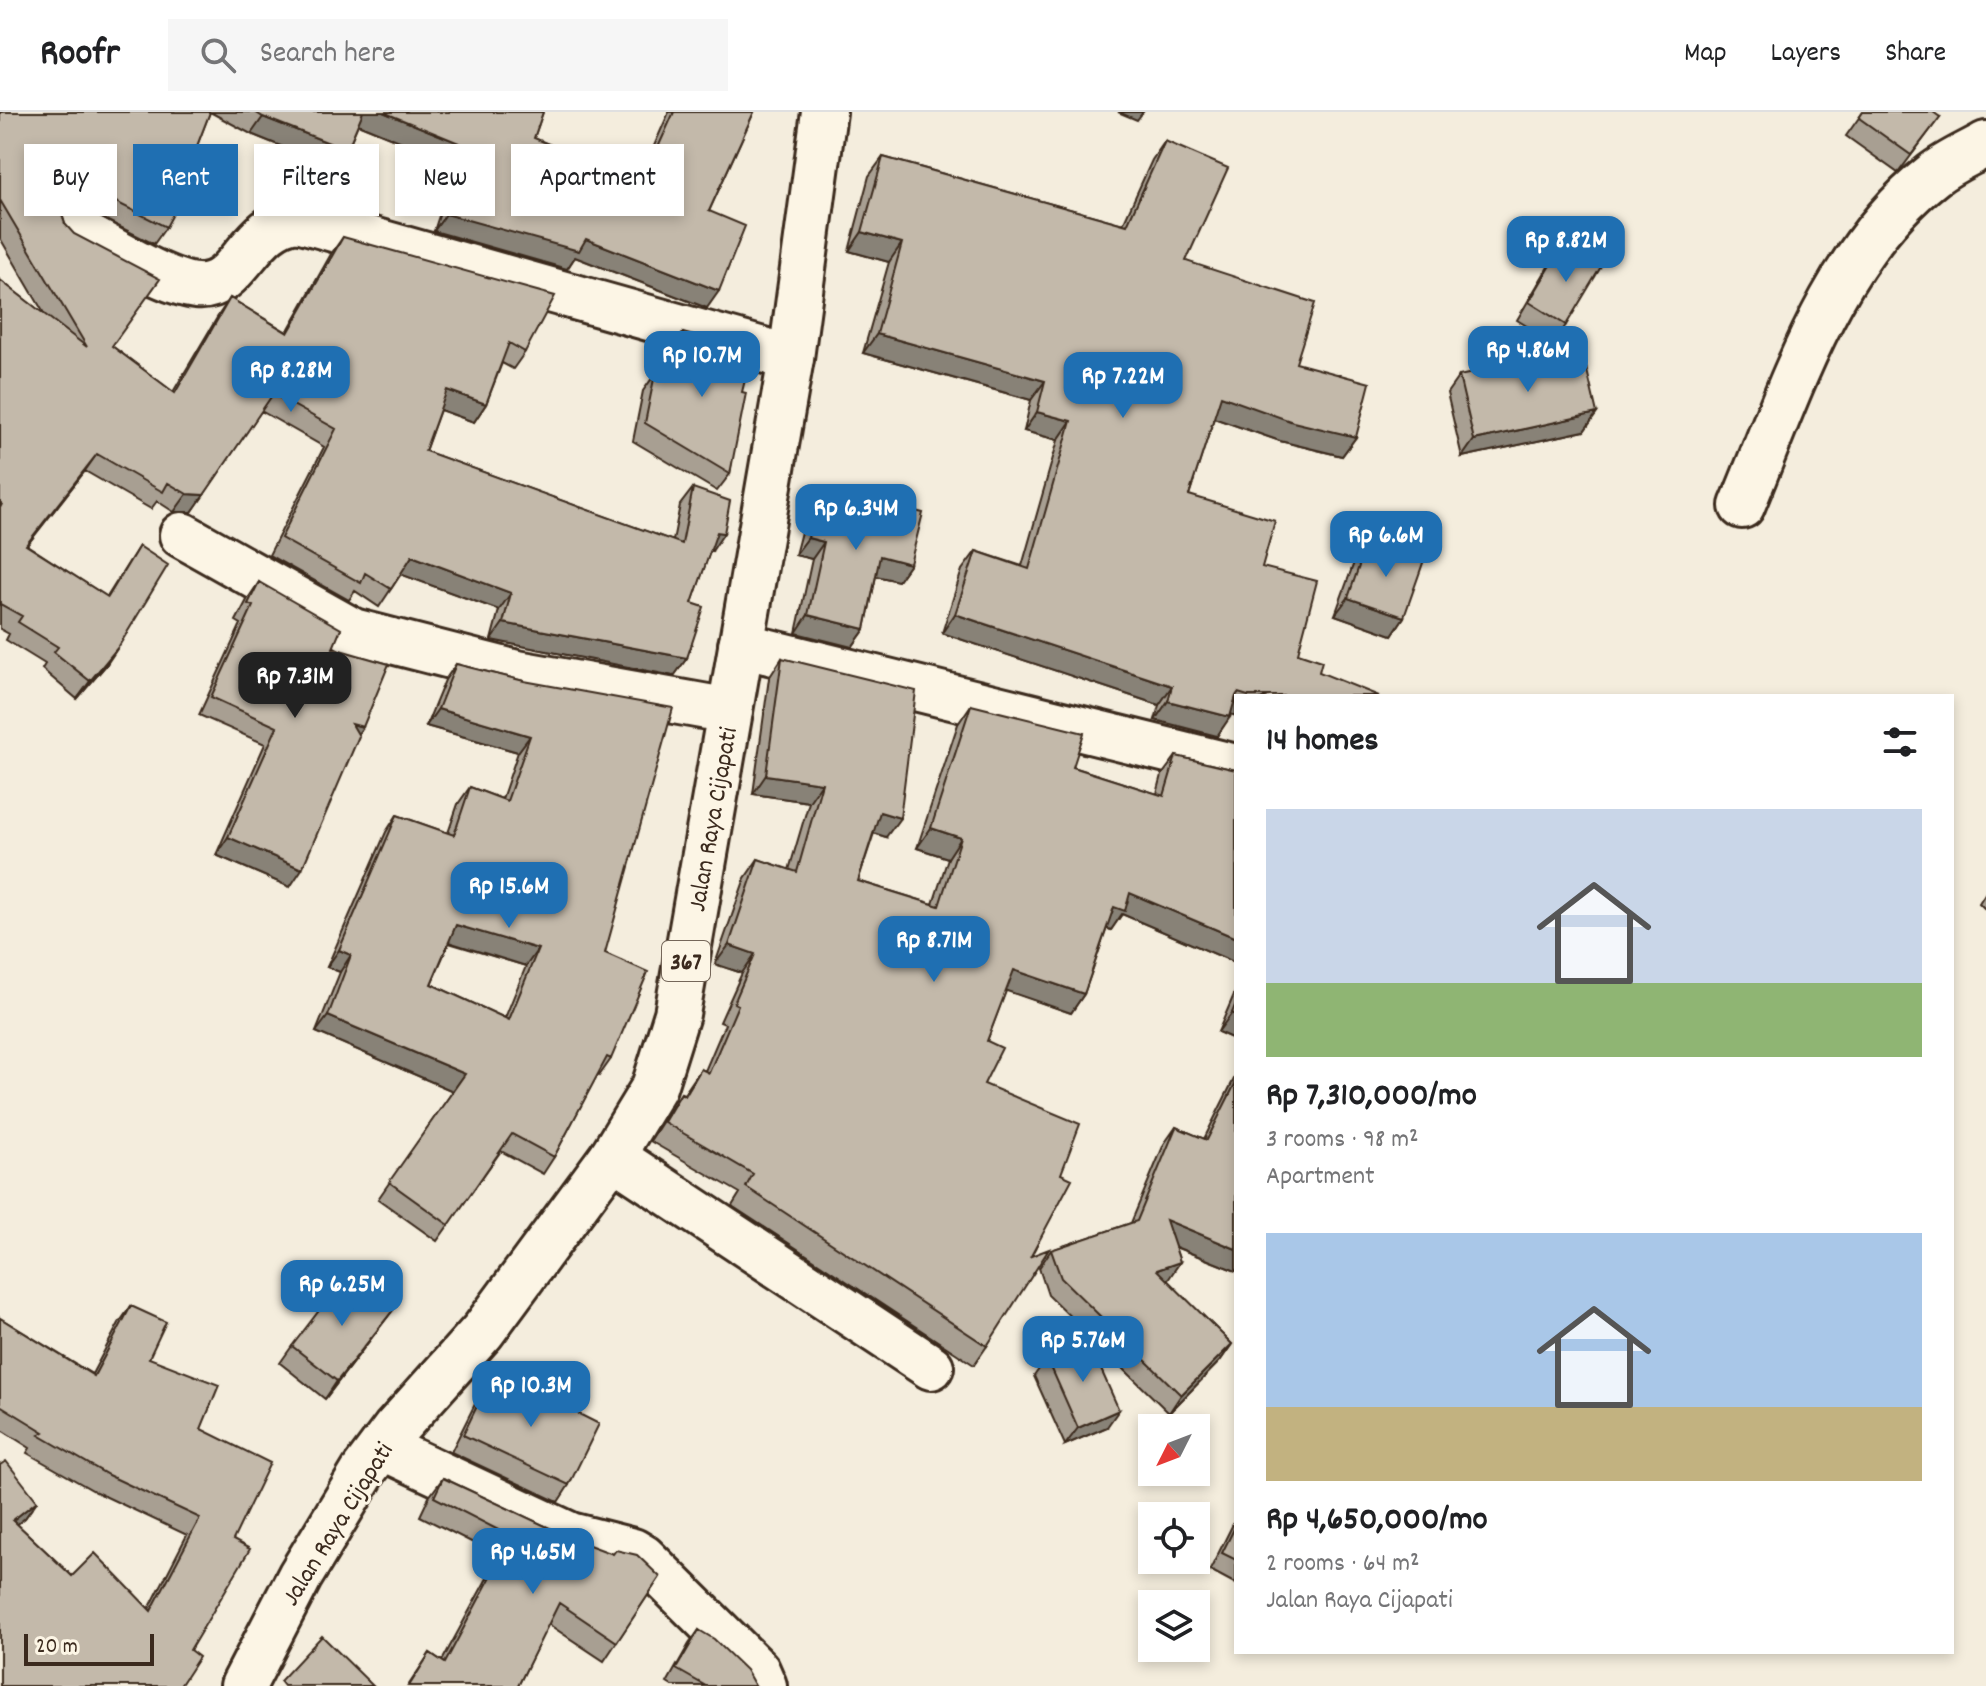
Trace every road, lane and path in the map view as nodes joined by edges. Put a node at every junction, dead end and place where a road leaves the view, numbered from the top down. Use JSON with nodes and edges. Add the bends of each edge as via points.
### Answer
{"nodes":[{"id":1,"x":824,"y":112,"type":"edge"},
{"id":2,"x":1986,"y":144,"type":"edge"},
{"id":3,"x":74,"y":229,"type":"edge"},
{"id":4,"x":791,"y":358,"type":"junction"},
{"id":5,"x":1742,"y":506,"type":"dead end"},
{"id":6,"x":182,"y":535,"type":"dead end"},
{"id":7,"x":741,"y":645,"type":"junction"},
{"id":8,"x":730,"y":711,"type":"junction"},
{"id":9,"x":1234,"y":767,"type":"edge"},
{"id":10,"x":612,"y":1156,"type":"junction"},
{"id":11,"x":931,"y":1367,"type":"dead end"},
{"id":12,"x":382,"y":1447,"type":"junction"},
{"id":13,"x":243,"y":1686,"type":"edge"},
{"id":14,"x":764,"y":1686,"type":"edge"}],
"edges":[{"from":1,"to":4,"type":"street","name":"Jalan Raya Cijapati","number":"367"},
{"from":2,"to":5,"type":"street","via":[[1933,174],[1883,224],[1845,276]]},
{"from":3,"to":4,"type":"street","via":[[173,280],[207,287],[225,279],[272,226],[298,219]]},
{"from":4,"to":7,"type":"street","name":"Jalan Raya Cijapati","number":"367"},
{"from":6,"to":8,"type":"street","via":[[353,631],[517,673]]},
{"from":7,"to":8,"type":"street","name":"Jalan Raya Cijapati","number":"367"},
{"from":7,"to":9,"type":"street"},
{"from":8,"to":10,"type":"street","name":"Jalan Raya Cijapati","number":"367","via":[[674,1026],[654,1087]]},
{"from":10,"to":11,"type":"street"},
{"from":10,"to":12,"type":"street","name":"Jalan Raya Cijapati","number":"367","via":[[483,1331]]},
{"from":12,"to":13,"type":"street","name":"Jalan Raya Cijapati","number":"367","via":[[300,1576]]},
{"from":12,"to":14,"type":"street","via":[[570,1535],[643,1557],[757,1670]]}]}
